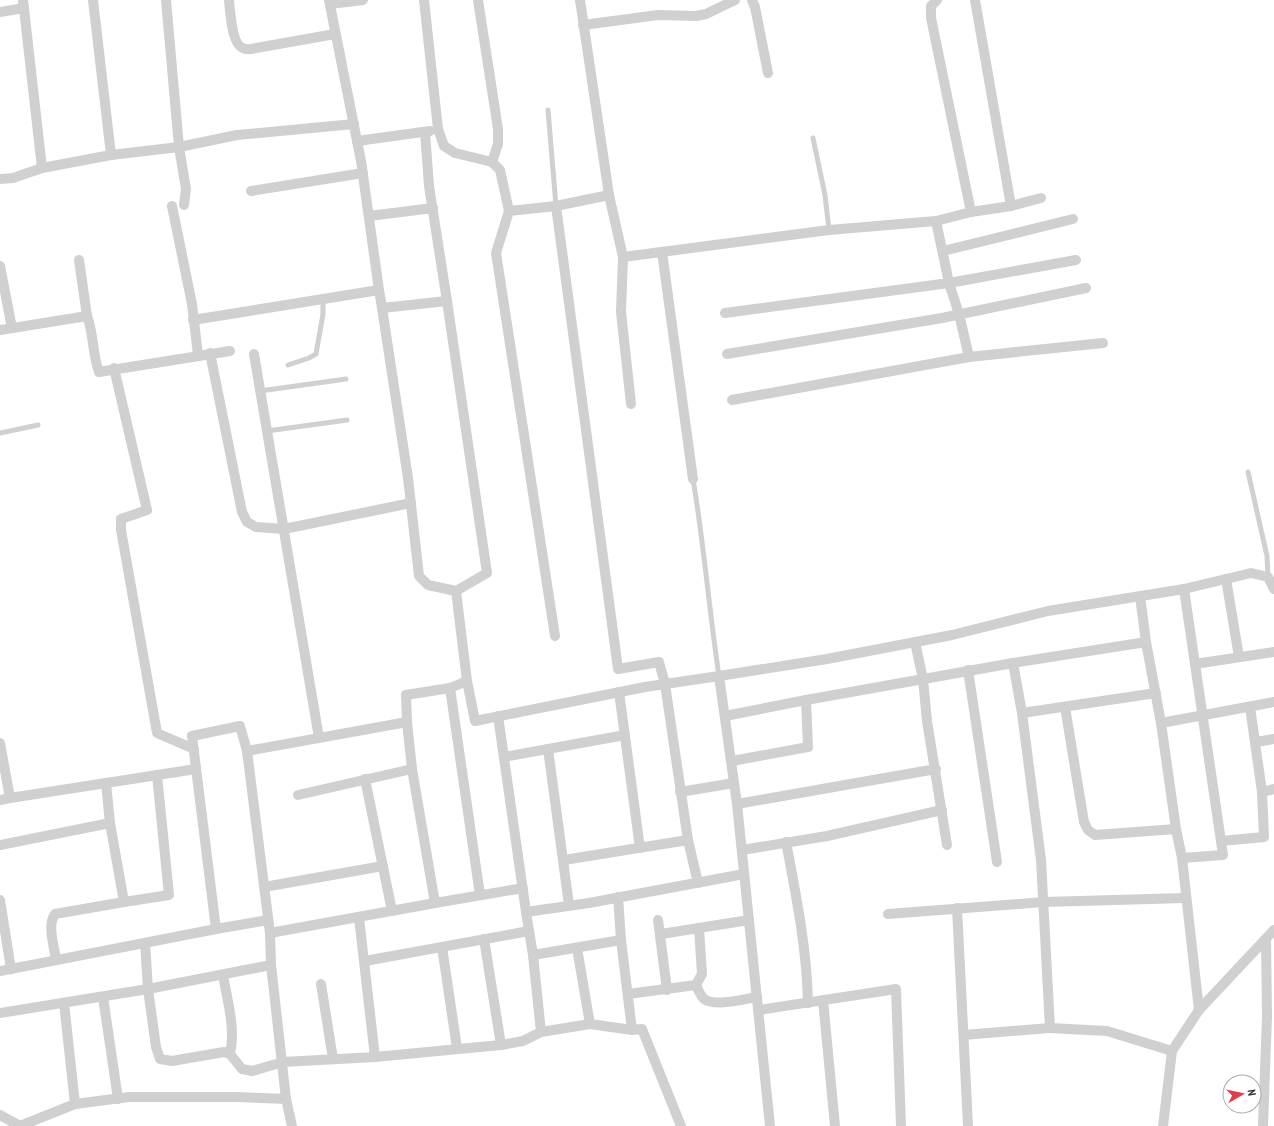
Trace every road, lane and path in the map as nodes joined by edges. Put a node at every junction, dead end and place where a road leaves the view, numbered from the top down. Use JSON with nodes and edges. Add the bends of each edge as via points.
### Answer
{"nodes":[{"id":1,"x":93,"y":0,"type":"edge"},
{"id":2,"x":166,"y":0,"type":"edge"},
{"id":3,"x":229,"y":0,"type":"edge"},
{"id":4,"x":363,"y":0,"type":"edge"},
{"id":5,"x":424,"y":0,"type":"edge"},
{"id":6,"x":478,"y":0,"type":"edge"},
{"id":7,"x":580,"y":0,"type":"edge"},
{"id":8,"x":735,"y":0,"type":"edge"},
{"id":9,"x":752,"y":0,"type":"edge"},
{"id":10,"x":937,"y":0,"type":"edge"},
{"id":11,"x":975,"y":0,"type":"edge"},
{"id":12,"x":330,"y":2,"type":"edge"},
{"id":13,"x":23,"y":4,"type":"edge"},
{"id":14,"x":0,"y":12,"type":"edge"},
{"id":15,"x":583,"y":25,"type":"junction"},
{"id":16,"x":335,"y":34,"type":"junction"},
{"id":17,"x":768,"y":73,"type":"dead end"},
{"id":18,"x":548,"y":110,"type":"dead end"},
{"id":19,"x":354,"y":124,"type":"junction"},
{"id":20,"x":438,"y":128,"type":"junction"},
{"id":21,"x":425,"y":132,"type":"junction"},
{"id":22,"x":813,"y":138,"type":"dead end"},
{"id":23,"x":357,"y":141,"type":"junction"},
{"id":24,"x":179,"y":146,"type":"junction"},
{"id":25,"x":111,"y":155,"type":"junction"},
{"id":26,"x":492,"y":162,"type":"junction"},
{"id":27,"x":42,"y":168,"type":"junction"},
{"id":28,"x":363,"y":173,"type":"junction"},
{"id":29,"x":0,"y":179,"type":"edge"},
{"id":30,"x":251,"y":190,"type":"dead end"},
{"id":31,"x":609,"y":195,"type":"junction"},
{"id":32,"x":1041,"y":198,"type":"dead end"},
{"id":33,"x":184,"y":205,"type":"dead end"},
{"id":34,"x":172,"y":206,"type":"dead end"},
{"id":35,"x":556,"y":206,"type":"junction"},
{"id":36,"x":1011,"y":206,"type":"junction"},
{"id":37,"x":433,"y":208,"type":"junction"},
{"id":38,"x":509,"y":211,"type":"junction"},
{"id":39,"x":971,"y":212,"type":"junction"},
{"id":40,"x":369,"y":216,"type":"junction"},
{"id":41,"x":1073,"y":219,"type":"dead end"},
{"id":42,"x":936,"y":221,"type":"junction"},
{"id":43,"x":829,"y":230,"type":"junction"},
{"id":44,"x":943,"y":251,"type":"junction"},
{"id":45,"x":662,"y":252,"type":"junction"},
{"id":46,"x":623,"y":257,"type":"junction"},
{"id":47,"x":79,"y":260,"type":"dead end"},
{"id":48,"x":1076,"y":260,"type":"dead end"},
{"id":49,"x":0,"y":266,"type":"edge"},
{"id":50,"x":949,"y":283,"type":"junction"},
{"id":51,"x":1086,"y":288,"type":"dead end"},
{"id":52,"x":380,"y":290,"type":"junction"},
{"id":53,"x":323,"y":299,"type":"junction"},
{"id":54,"x":447,"y":301,"type":"junction"},
{"id":55,"x":382,"y":308,"type":"junction"},
{"id":56,"x":725,"y":313,"type":"dead end"},
{"id":57,"x":959,"y":314,"type":"junction"},
{"id":58,"x":87,"y":316,"type":"junction"},
{"id":59,"x":193,"y":320,"type":"junction"},
{"id":60,"x":12,"y":328,"type":"junction"},
{"id":61,"x":0,"y":330,"type":"edge"},
{"id":62,"x":1103,"y":343,"type":"dead end"},
{"id":63,"x":230,"y":351,"type":"dead end"},
{"id":64,"x":210,"y":353,"type":"junction"},
{"id":65,"x":254,"y":354,"type":"dead end"},
{"id":66,"x":727,"y":354,"type":"dead end"},
{"id":67,"x":198,"y":355,"type":"junction"},
{"id":68,"x":969,"y":358,"type":"junction"},
{"id":69,"x":288,"y":364,"type":"dead end"},
{"id":70,"x":114,"y":368,"type":"junction"},
{"id":71,"x":346,"y":379,"type":"dead end"},
{"id":72,"x":260,"y":391,"type":"junction"},
{"id":73,"x":732,"y":400,"type":"dead end"},
{"id":74,"x":631,"y":404,"type":"dead end"},
{"id":75,"x":348,"y":420,"type":"dead end"},
{"id":76,"x":38,"y":425,"type":"dead end"},
{"id":77,"x":267,"y":431,"type":"junction"},
{"id":78,"x":0,"y":433,"type":"edge"},
{"id":79,"x":1248,"y":472,"type":"dead end"},
{"id":80,"x":692,"y":479,"type":"joint"},
{"id":81,"x":411,"y":503,"type":"junction"},
{"id":82,"x":284,"y":529,"type":"junction"},
{"id":83,"x":1268,"y":577,"type":"junction"},
{"id":84,"x":1226,"y":579,"type":"junction"},
{"id":85,"x":1184,"y":589,"type":"junction"},
{"id":86,"x":1274,"y":589,"type":"edge"},
{"id":87,"x":456,"y":591,"type":"junction"},
{"id":88,"x":1140,"y":596,"type":"junction"},
{"id":89,"x":555,"y":636,"type":"dead end"},
{"id":90,"x":915,"y":642,"type":"junction"},
{"id":91,"x":1146,"y":642,"type":"junction"},
{"id":92,"x":1274,"y":652,"type":"edge"},
{"id":93,"x":1239,"y":657,"type":"junction"},
{"id":94,"x":1013,"y":662,"type":"junction"},
{"id":95,"x":1195,"y":664,"type":"junction"},
{"id":96,"x":968,"y":670,"type":"junction"},
{"id":97,"x":719,"y":676,"type":"junction"},
{"id":98,"x":923,"y":678,"type":"junction"},
{"id":99,"x":467,"y":681,"type":"junction"},
{"id":100,"x":665,"y":684,"type":"junction"},
{"id":101,"x":450,"y":688,"type":"junction"},
{"id":102,"x":619,"y":692,"type":"junction"},
{"id":103,"x":1156,"y":693,"type":"junction"},
{"id":104,"x":806,"y":700,"type":"junction"},
{"id":105,"x":1274,"y":702,"type":"edge"},
{"id":106,"x":1065,"y":707,"type":"junction"},
{"id":107,"x":1250,"y":707,"type":"junction"},
{"id":108,"x":1022,"y":713,"type":"junction"},
{"id":109,"x":498,"y":716,"type":"junction"},
{"id":110,"x":724,"y":716,"type":"junction"},
{"id":111,"x":1203,"y":716,"type":"junction"},
{"id":112,"x":407,"y":722,"type":"junction"},
{"id":113,"x":1162,"y":723,"type":"junction"},
{"id":114,"x":625,"y":735,"type":"junction"},
{"id":115,"x":319,"y":738,"type":"junction"},
{"id":116,"x":1274,"y":739,"type":"edge"},
{"id":117,"x":1256,"y":742,"type":"junction"},
{"id":118,"x":0,"y":743,"type":"edge"},
{"id":119,"x":194,"y":749,"type":"junction"},
{"id":120,"x":548,"y":749,"type":"junction"},
{"id":121,"x":247,"y":751,"type":"junction"},
{"id":122,"x":504,"y":757,"type":"junction"},
{"id":123,"x":732,"y":761,"type":"junction"},
{"id":124,"x":196,"y":769,"type":"junction"},
{"id":125,"x":412,"y":769,"type":"junction"},
{"id":126,"x":936,"y":769,"type":"junction"},
{"id":127,"x":157,"y":775,"type":"junction"},
{"id":128,"x":365,"y":779,"type":"junction"},
{"id":129,"x":106,"y":783,"type":"junction"},
{"id":130,"x":734,"y":783,"type":"junction"},
{"id":131,"x":1274,"y":789,"type":"edge"},
{"id":132,"x":680,"y":792,"type":"junction"},
{"id":133,"x":1262,"y":792,"type":"junction"},
{"id":134,"x":298,"y":795,"type":"dead end"},
{"id":135,"x":5,"y":799,"type":"edge"},
{"id":136,"x":737,"y":804,"type":"junction"},
{"id":137,"x":942,"y":810,"type":"junction"},
{"id":138,"x":110,"y":823,"type":"junction"},
{"id":139,"x":1176,"y":829,"type":"junction"},
{"id":140,"x":688,"y":840,"type":"junction"},
{"id":141,"x":1221,"y":841,"type":"junction"},
{"id":142,"x":786,"y":842,"type":"junction"},
{"id":143,"x":0,"y":845,"type":"edge"},
{"id":144,"x":947,"y":845,"type":"dead end"},
{"id":145,"x":640,"y":848,"type":"junction"},
{"id":146,"x":742,"y":850,"type":"junction"},
{"id":147,"x":1182,"y":858,"type":"junction"},
{"id":148,"x":564,"y":860,"type":"junction"},
{"id":149,"x":997,"y":862,"type":"dead end"},
{"id":150,"x":383,"y":866,"type":"junction"},
{"id":151,"x":744,"y":874,"type":"junction"},
{"id":152,"x":698,"y":883,"type":"junction"},
{"id":153,"x":264,"y":887,"type":"junction"},
{"id":154,"x":523,"y":888,"type":"junction"},
{"id":155,"x":480,"y":895,"type":"junction"},
{"id":156,"x":618,"y":897,"type":"junction"},
{"id":157,"x":1186,"y":898,"type":"junction"},
{"id":158,"x":0,"y":900,"type":"edge"},
{"id":159,"x":124,"y":902,"type":"junction"},
{"id":160,"x":435,"y":902,"type":"junction"},
{"id":161,"x":1044,"y":902,"type":"junction"},
{"id":162,"x":569,"y":905,"type":"junction"},
{"id":163,"x":957,"y":908,"type":"junction"},
{"id":164,"x":392,"y":911,"type":"junction"},
{"id":165,"x":526,"y":912,"type":"junction"},
{"id":166,"x":888,"y":914,"type":"dead end"},
{"id":167,"x":359,"y":918,"type":"junction"},
{"id":168,"x":268,"y":920,"type":"junction"},
{"id":169,"x":658,"y":920,"type":"dead end"},
{"id":170,"x":749,"y":920,"type":"junction"},
{"id":171,"x":699,"y":928,"type":"junction"},
{"id":172,"x":216,"y":929,"type":"junction"},
{"id":173,"x":1274,"y":930,"type":"edge"},
{"id":174,"x":529,"y":931,"type":"junction"},
{"id":175,"x":270,"y":933,"type":"junction"},
{"id":176,"x":660,"y":934,"type":"junction"},
{"id":177,"x":484,"y":939,"type":"junction"},
{"id":178,"x":1266,"y":939,"type":"junction"},
{"id":179,"x":621,"y":940,"type":"junction"},
{"id":180,"x":145,"y":943,"type":"junction"},
{"id":181,"x":442,"y":947,"type":"junction"},
{"id":182,"x":577,"y":948,"type":"junction"},
{"id":183,"x":533,"y":956,"type":"junction"},
{"id":184,"x":56,"y":960,"type":"junction"},
{"id":185,"x":365,"y":961,"type":"junction"},
{"id":186,"x":271,"y":965,"type":"junction"},
{"id":187,"x":11,"y":970,"type":"junction"},
{"id":188,"x":0,"y":971,"type":"edge"},
{"id":189,"x":223,"y":975,"type":"junction"},
{"id":190,"x":320,"y":984,"type":"dead end"},
{"id":191,"x":696,"y":985,"type":"junction"},
{"id":192,"x":148,"y":989,"type":"junction"},
{"id":193,"x":667,"y":990,"type":"junction"},
{"id":194,"x":628,"y":994,"type":"junction"},
{"id":195,"x":103,"y":997,"type":"junction"},
{"id":196,"x":757,"y":997,"type":"junction"},
{"id":197,"x":823,"y":1000,"type":"junction"},
{"id":198,"x":64,"y":1003,"type":"junction"},
{"id":199,"x":808,"y":1003,"type":"junction"},
{"id":200,"x":759,"y":1010,"type":"junction"},
{"id":201,"x":1199,"y":1010,"type":"junction"},
{"id":202,"x":0,"y":1013,"type":"edge"},
{"id":203,"x":590,"y":1024,"type":"junction"},
{"id":204,"x":1050,"y":1028,"type":"junction"},
{"id":205,"x":632,"y":1030,"type":"junction"},
{"id":206,"x":541,"y":1032,"type":"junction"},
{"id":207,"x":964,"y":1035,"type":"junction"},
{"id":208,"x":501,"y":1045,"type":"junction"},
{"id":209,"x":457,"y":1048,"type":"junction"},
{"id":210,"x":1172,"y":1051,"type":"junction"},
{"id":211,"x":230,"y":1054,"type":"junction"},
{"id":212,"x":375,"y":1057,"type":"junction"},
{"id":213,"x":333,"y":1059,"type":"junction"},
{"id":214,"x":283,"y":1062,"type":"junction"},
{"id":215,"x":286,"y":1098,"type":"junction"},
{"id":216,"x":118,"y":1099,"type":"junction"},
{"id":217,"x":75,"y":1104,"type":"junction"},
{"id":218,"x":0,"y":1115,"type":"edge"},
{"id":219,"x":20,"y":1126,"type":"edge"},
{"id":220,"x":292,"y":1126,"type":"edge"},
{"id":221,"x":681,"y":1126,"type":"edge"},
{"id":222,"x":770,"y":1126,"type":"edge"},
{"id":223,"x":835,"y":1126,"type":"edge"},
{"id":224,"x":901,"y":1126,"type":"edge"},
{"id":225,"x":968,"y":1126,"type":"edge"},
{"id":226,"x":1163,"y":1126,"type":"edge"},
{"id":227,"x":1263,"y":1126,"type":"edge"}],
"edges":[{"from":1,"to":25,"type":"street"},
{"from":2,"to":24,"type":"street"},
{"from":3,"to":16,"type":"street","via":[[235,39],[237,45],[242,48],[256,48]]},
{"from":4,"to":12,"type":"street"},
{"from":5,"to":20,"type":"street"},
{"from":6,"to":26,"type":"street","via":[[498,129],[498,144]]},
{"from":7,"to":15,"type":"street"},
{"from":8,"to":15,"type":"street","via":[[696,16],[658,15]]},
{"from":9,"to":17,"type":"street"},
{"from":10,"to":39,"type":"street","via":[[931,6],[931,18]]},
{"from":11,"to":36,"type":"street"},
{"from":12,"to":16,"type":"street"},
{"from":13,"to":14,"type":"street"},
{"from":13,"to":27,"type":"street"},
{"from":15,"to":31,"type":"street"},
{"from":16,"to":19,"type":"street"},
{"from":18,"to":35,"type":"lane"},
{"from":19,"to":23,"type":"street"},
{"from":19,"to":24,"type":"street","via":[[237,135]]},
{"from":20,"to":21,"type":"street"},
{"from":20,"to":26,"type":"street","via":[[444,146],[455,153]]},
{"from":21,"to":23,"type":"street"},
{"from":21,"to":37,"type":"street"},
{"from":22,"to":43,"type":"lane","via":[[825,195]]},
{"from":23,"to":28,"type":"street"},
{"from":24,"to":25,"type":"street"},
{"from":24,"to":33,"type":"street","via":[[186,189]]},
{"from":25,"to":27,"type":"street"},
{"from":26,"to":38,"type":"street","via":[[500,170]]},
{"from":27,"to":29,"type":"street","via":[[13,178]]},
{"from":28,"to":30,"type":"street"},
{"from":28,"to":40,"type":"street"},
{"from":31,"to":35,"type":"street"},
{"from":31,"to":46,"type":"street"},
{"from":32,"to":36,"type":"street"},
{"from":34,"to":59,"type":"street"},
{"from":35,"to":38,"type":"street"},
{"from":35,"to":100,"type":"street","via":[[618,669],[659,662]]},
{"from":36,"to":39,"type":"street"},
{"from":37,"to":40,"type":"street"},
{"from":37,"to":54,"type":"street"},
{"from":38,"to":89,"type":"street","via":[[496,253]]},
{"from":39,"to":42,"type":"street"},
{"from":40,"to":52,"type":"street"},
{"from":41,"to":44,"type":"street"},
{"from":42,"to":43,"type":"street"},
{"from":42,"to":44,"type":"street"},
{"from":43,"to":45,"type":"street"},
{"from":44,"to":50,"type":"street"},
{"from":45,"to":46,"type":"street"},
{"from":45,"to":80,"type":"street"},
{"from":46,"to":74,"type":"street","via":[[621,312]]},
{"from":47,"to":58,"type":"street"},
{"from":48,"to":50,"type":"street"},
{"from":49,"to":60,"type":"street"},
{"from":50,"to":56,"type":"street"},
{"from":50,"to":57,"type":"street"},
{"from":51,"to":57,"type":"street"},
{"from":52,"to":53,"type":"street"},
{"from":52,"to":55,"type":"street"},
{"from":53,"to":59,"type":"street"},
{"from":53,"to":69,"type":"lane","via":[[316,354]]},
{"from":54,"to":55,"type":"street"},
{"from":54,"to":87,"type":"street","via":[[487,573]]},
{"from":55,"to":81,"type":"street"},
{"from":57,"to":66,"type":"street"},
{"from":57,"to":68,"type":"street"},
{"from":58,"to":60,"type":"street"},
{"from":58,"to":70,"type":"street","via":[[92,331],[93,356],[99,372]]},
{"from":59,"to":67,"type":"street"},
{"from":60,"to":61,"type":"street"},
{"from":62,"to":68,"type":"street"},
{"from":63,"to":64,"type":"street"},
{"from":64,"to":67,"type":"street"},
{"from":64,"to":82,"type":"street","via":[[242,512],[247,522],[256,527]]},
{"from":65,"to":72,"type":"street"},
{"from":67,"to":70,"type":"street"},
{"from":68,"to":73,"type":"street"},
{"from":70,"to":119,"type":"street","via":[[147,510],[121,519],[121,530],[157,733]]},
{"from":71,"to":72,"type":"lane"},
{"from":72,"to":77,"type":"street"},
{"from":75,"to":77,"type":"lane"},
{"from":76,"to":78,"type":"lane"},
{"from":77,"to":82,"type":"street"},
{"from":79,"to":83,"type":"lane","via":[[1267,556]]},
{"from":80,"to":97,"type":"lane","via":[[702,534]]},
{"from":81,"to":82,"type":"street"},
{"from":81,"to":87,"type":"street","via":[[419,576],[428,585]]},
{"from":82,"to":115,"type":"street"},
{"from":83,"to":84,"type":"street","via":[[1252,573]]},
{"from":83,"to":86,"type":"street"},
{"from":84,"to":85,"type":"street"},
{"from":84,"to":93,"type":"street"},
{"from":85,"to":88,"type":"street"},
{"from":85,"to":95,"type":"street"},
{"from":87,"to":99,"type":"street"},
{"from":88,"to":90,"type":"street","via":[[1048,611]]},
{"from":88,"to":91,"type":"street"},
{"from":90,"to":97,"type":"street"},
{"from":90,"to":98,"type":"street"},
{"from":91,"to":94,"type":"street"},
{"from":91,"to":103,"type":"street"},
{"from":92,"to":93,"type":"street"},
{"from":93,"to":95,"type":"street"},
{"from":94,"to":96,"type":"street"},
{"from":94,"to":108,"type":"street"},
{"from":95,"to":111,"type":"street"},
{"from":96,"to":98,"type":"street"},
{"from":96,"to":149,"type":"street"},
{"from":97,"to":100,"type":"street"},
{"from":97,"to":110,"type":"street"},
{"from":98,"to":104,"type":"street"},
{"from":98,"to":126,"type":"street","via":[[927,721]]},
{"from":99,"to":101,"type":"street"},
{"from":99,"to":109,"type":"street","via":[[475,721]]},
{"from":100,"to":102,"type":"street"},
{"from":100,"to":132,"type":"street"},
{"from":101,"to":112,"type":"street","via":[[406,695]]},
{"from":101,"to":155,"type":"street"},
{"from":102,"to":109,"type":"street"},
{"from":102,"to":114,"type":"street"},
{"from":103,"to":106,"type":"street"},
{"from":103,"to":113,"type":"street"},
{"from":104,"to":110,"type":"street"},
{"from":104,"to":123,"type":"street","via":[[808,747]]},
{"from":105,"to":107,"type":"street"},
{"from":106,"to":108,"type":"street"},
{"from":106,"to":139,"type":"street","via":[[1080,803],[1088,830],[1095,835]]},
{"from":107,"to":111,"type":"street"},
{"from":107,"to":117,"type":"street"},
{"from":108,"to":161,"type":"street"},
{"from":109,"to":122,"type":"street"},
{"from":110,"to":123,"type":"street"},
{"from":111,"to":113,"type":"street"},
{"from":111,"to":141,"type":"street"},
{"from":112,"to":115,"type":"street"},
{"from":112,"to":125,"type":"street"},
{"from":113,"to":139,"type":"street"},
{"from":114,"to":120,"type":"street"},
{"from":114,"to":145,"type":"street"},
{"from":115,"to":121,"type":"street"},
{"from":116,"to":117,"type":"street"},
{"from":117,"to":133,"type":"street"},
{"from":118,"to":135,"type":"street"},
{"from":119,"to":121,"type":"street","via":[[192,736],[240,726]]},
{"from":119,"to":124,"type":"street"},
{"from":120,"to":122,"type":"street"},
{"from":120,"to":148,"type":"street"},
{"from":121,"to":153,"type":"street"},
{"from":122,"to":154,"type":"street"},
{"from":123,"to":130,"type":"street"},
{"from":124,"to":127,"type":"street"},
{"from":124,"to":172,"type":"street"},
{"from":125,"to":128,"type":"street"},
{"from":125,"to":160,"type":"street"},
{"from":126,"to":136,"type":"street"},
{"from":126,"to":137,"type":"street"},
{"from":127,"to":129,"type":"street"},
{"from":127,"to":159,"type":"street","via":[[168,895]]},
{"from":128,"to":134,"type":"street"},
{"from":128,"to":150,"type":"street"},
{"from":129,"to":135,"type":"street"},
{"from":129,"to":138,"type":"street"},
{"from":130,"to":132,"type":"street"},
{"from":130,"to":136,"type":"street"},
{"from":131,"to":133,"type":"street"},
{"from":132,"to":140,"type":"street"},
{"from":133,"to":141,"type":"street","via":[[1264,837]]},
{"from":136,"to":146,"type":"street"},
{"from":137,"to":142,"type":"street","via":[[827,836]]},
{"from":137,"to":144,"type":"street"},
{"from":138,"to":143,"type":"street"},
{"from":138,"to":159,"type":"street"},
{"from":139,"to":147,"type":"street"},
{"from":140,"to":145,"type":"street"},
{"from":140,"to":152,"type":"street"},
{"from":141,"to":147,"type":"street","via":[[1223,854]]},
{"from":142,"to":146,"type":"street"},
{"from":142,"to":199,"type":"street","via":[[808,985]]},
{"from":145,"to":148,"type":"street"},
{"from":146,"to":151,"type":"street"},
{"from":147,"to":157,"type":"street"},
{"from":148,"to":162,"type":"street"},
{"from":150,"to":153,"type":"street"},
{"from":150,"to":164,"type":"street"},
{"from":151,"to":152,"type":"street"},
{"from":151,"to":170,"type":"street"},
{"from":152,"to":156,"type":"street"},
{"from":153,"to":168,"type":"street"},
{"from":154,"to":155,"type":"street"},
{"from":154,"to":165,"type":"street"},
{"from":155,"to":160,"type":"street"},
{"from":156,"to":162,"type":"street"},
{"from":156,"to":179,"type":"street"},
{"from":157,"to":161,"type":"street"},
{"from":157,"to":201,"type":"street"},
{"from":158,"to":187,"type":"street"},
{"from":159,"to":184,"type":"street","via":[[55,914],[51,924]]},
{"from":160,"to":164,"type":"street"},
{"from":161,"to":163,"type":"street"},
{"from":161,"to":204,"type":"street"},
{"from":162,"to":165,"type":"street"},
{"from":163,"to":166,"type":"street"},
{"from":163,"to":207,"type":"street"},
{"from":164,"to":167,"type":"street"},
{"from":165,"to":174,"type":"street"},
{"from":167,"to":175,"type":"street"},
{"from":167,"to":185,"type":"street"},
{"from":168,"to":172,"type":"street"},
{"from":168,"to":175,"type":"street"},
{"from":169,"to":176,"type":"street"},
{"from":170,"to":171,"type":"street"},
{"from":170,"to":196,"type":"street"},
{"from":171,"to":176,"type":"street"},
{"from":171,"to":191,"type":"street","via":[[702,974]]},
{"from":172,"to":180,"type":"street"},
{"from":173,"to":178,"type":"street"},
{"from":174,"to":177,"type":"street"},
{"from":174,"to":183,"type":"street"},
{"from":175,"to":186,"type":"street"},
{"from":176,"to":193,"type":"street"},
{"from":177,"to":181,"type":"street"},
{"from":177,"to":208,"type":"street"},
{"from":178,"to":201,"type":"street"},
{"from":178,"to":227,"type":"street","via":[[1267,1016]]},
{"from":179,"to":182,"type":"street"},
{"from":179,"to":194,"type":"street"},
{"from":180,"to":184,"type":"street"},
{"from":180,"to":192,"type":"street"},
{"from":181,"to":185,"type":"street"},
{"from":181,"to":209,"type":"street"},
{"from":182,"to":183,"type":"street"},
{"from":182,"to":203,"type":"street"},
{"from":183,"to":206,"type":"street"},
{"from":184,"to":187,"type":"street"},
{"from":185,"to":212,"type":"street"},
{"from":186,"to":189,"type":"street"},
{"from":186,"to":214,"type":"street"},
{"from":187,"to":188,"type":"street"},
{"from":189,"to":192,"type":"street"},
{"from":189,"to":211,"type":"street","via":[[232,1031],[233,1043]]},
{"from":190,"to":213,"type":"street"},
{"from":191,"to":193,"type":"street"},
{"from":191,"to":196,"type":"street","via":[[705,999],[712,1002]]},
{"from":192,"to":195,"type":"street"},
{"from":192,"to":211,"type":"street","via":[[160,1059],[172,1061],[217,1052]]},
{"from":193,"to":194,"type":"street"},
{"from":194,"to":205,"type":"street"},
{"from":195,"to":198,"type":"street"},
{"from":195,"to":216,"type":"street"},
{"from":196,"to":200,"type":"street"},
{"from":197,"to":199,"type":"street"},
{"from":197,"to":223,"type":"street"},
{"from":197,"to":224,"type":"street","via":[[896,989]]},
{"from":198,"to":202,"type":"street"},
{"from":198,"to":217,"type":"street"},
{"from":199,"to":200,"type":"street"},
{"from":200,"to":222,"type":"street"},
{"from":201,"to":210,"type":"street"},
{"from":203,"to":205,"type":"street"},
{"from":203,"to":206,"type":"street"},
{"from":204,"to":207,"type":"street"},
{"from":204,"to":210,"type":"street","via":[[1107,1031]]},
{"from":205,"to":221,"type":"street","via":[[642,1028]]},
{"from":206,"to":208,"type":"street","via":[[523,1041]]},
{"from":207,"to":225,"type":"street"},
{"from":208,"to":209,"type":"street"},
{"from":209,"to":212,"type":"street"},
{"from":210,"to":226,"type":"street"},
{"from":211,"to":214,"type":"street","via":[[246,1071]]},
{"from":212,"to":213,"type":"street"},
{"from":213,"to":214,"type":"street"},
{"from":214,"to":215,"type":"street"},
{"from":215,"to":216,"type":"street","via":[[237,1096]]},
{"from":215,"to":220,"type":"street"},
{"from":216,"to":217,"type":"street"},
{"from":217,"to":219,"type":"street"},
{"from":218,"to":219,"type":"street"}]}
